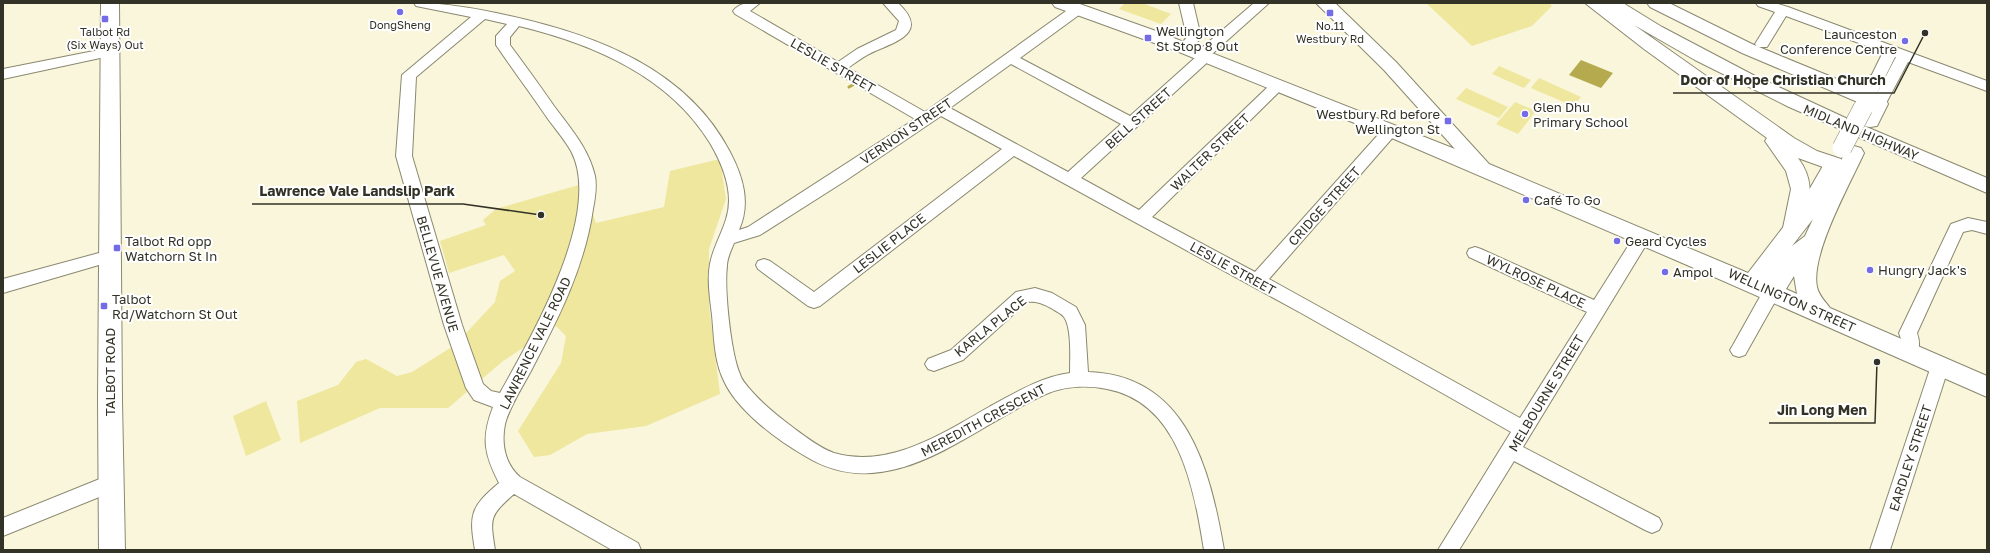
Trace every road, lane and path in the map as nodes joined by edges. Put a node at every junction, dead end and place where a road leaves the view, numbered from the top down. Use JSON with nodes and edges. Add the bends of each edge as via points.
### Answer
{"nodes":[{"id":1,"x":110,"y":3,"type":"edge"},
{"id":2,"x":421,"y":3,"type":"edge"},
{"id":3,"x":753,"y":3,"type":"edge"},
{"id":4,"x":890,"y":3,"type":"edge"},
{"id":5,"x":1186,"y":3,"type":"edge"},
{"id":6,"x":1262,"y":3,"type":"edge"},
{"id":7,"x":1325,"y":3,"type":"edge"},
{"id":8,"x":1594,"y":3,"type":"edge"},
{"id":9,"x":1611,"y":3,"type":"edge"},
{"id":10,"x":1629,"y":3,"type":"edge"},
{"id":11,"x":1656,"y":3,"type":"edge"},
{"id":12,"x":1763,"y":3,"type":"edge"},
{"id":13,"x":1069,"y":6,"type":"edge"},
{"id":14,"x":1782,"y":10,"type":"junction"},
{"id":15,"x":482,"y":15,"type":"junction"},
{"id":16,"x":516,"y":22,"type":"junction"},
{"id":17,"x":1762,"y":44,"type":"dead end"},
{"id":18,"x":1185,"y":48,"type":"junction"},
{"id":19,"x":109,"y":52,"type":"junction"},
{"id":20,"x":1897,"y":53,"type":"junction"},
{"id":21,"x":1204,"y":55,"type":"junction"},
{"id":22,"x":1010,"y":58,"type":"junction"},
{"id":23,"x":838,"y":68,"type":"junction"},
{"id":24,"x":3,"y":74,"type":"edge"},
{"id":25,"x":1877,"y":79,"type":"junction"},
{"id":26,"x":1826,"y":82,"type":"junction"},
{"id":27,"x":1278,"y":85,"type":"junction"},
{"id":28,"x":1987,"y":86,"type":"edge"},
{"id":29,"x":940,"y":109,"type":"junction"},
{"id":30,"x":1871,"y":109,"type":"junction"},
{"id":31,"x":1743,"y":112,"type":"junction"},
{"id":32,"x":926,"y":119,"type":"junction"},
{"id":33,"x":1131,"y":123,"type":"junction"},
{"id":34,"x":1390,"y":131,"type":"junction"},
{"id":35,"x":1014,"y":148,"type":"junction"},
{"id":36,"x":1845,"y":154,"type":"junction"},
{"id":37,"x":1484,"y":169,"type":"junction"},
{"id":38,"x":1987,"y":175,"type":"edge"},
{"id":39,"x":1070,"y":179,"type":"junction"},
{"id":40,"x":1987,"y":186,"type":"edge"},
{"id":41,"x":1141,"y":218,"type":"junction"},
{"id":42,"x":1794,"y":228,"type":"junction"},
{"id":43,"x":1987,"y":228,"type":"edge"},
{"id":44,"x":1643,"y":236,"type":"junction"},
{"id":45,"x":727,"y":238,"type":"junction"},
{"id":46,"x":1814,"y":239,"type":"junction"},
{"id":47,"x":1475,"y":253,"type":"dead end"},
{"id":48,"x":110,"y":256,"type":"junction"},
{"id":49,"x":764,"y":265,"type":"dead end"},
{"id":50,"x":1257,"y":281,"type":"junction"},
{"id":51,"x":3,"y":286,"type":"edge"},
{"id":52,"x":1762,"y":287,"type":"junction"},
{"id":53,"x":1597,"y":309,"type":"junction"},
{"id":54,"x":1822,"y":313,"type":"junction"},
{"id":55,"x":1739,"y":350,"type":"dead end"},
{"id":56,"x":1909,"y":351,"type":"junction"},
{"id":57,"x":934,"y":364,"type":"dead end"},
{"id":58,"x":1940,"y":366,"type":"junction"},
{"id":59,"x":1079,"y":379,"type":"junction"},
{"id":60,"x":1987,"y":387,"type":"edge"},
{"id":61,"x":505,"y":402,"type":"junction"},
{"id":62,"x":1524,"y":430,"type":"junction"},
{"id":63,"x":1511,"y":450,"type":"junction"},
{"id":64,"x":112,"y":483,"type":"junction"},
{"id":65,"x":513,"y":483,"type":"junction"},
{"id":66,"x":1652,"y":524,"type":"dead end"},
{"id":67,"x":3,"y":527,"type":"edge"},
{"id":68,"x":112,"y":550,"type":"edge"},
{"id":69,"x":485,"y":550,"type":"edge"},
{"id":70,"x":631,"y":550,"type":"edge"},
{"id":71,"x":1214,"y":550,"type":"edge"},
{"id":72,"x":1448,"y":550,"type":"edge"},
{"id":73,"x":1880,"y":550,"type":"edge"}],
"edges":[{"from":1,"to":19,"type":"main road","name":"TALBOT ROAD"},
{"from":2,"to":15,"type":"street","name":"MEREDITH CRESCENT"},
{"from":3,"to":23,"type":"street","name":"LESLIE STREET","via":[[740,11]]},
{"from":4,"to":23,"type":"street","via":[[905,17],[905,28],[895,37],[866,50]]},
{"from":5,"to":18,"type":"street","via":[[1194,36]]},
{"from":6,"to":21,"type":"street","name":"BELL STREET"},
{"from":7,"to":37,"type":"main road","via":[[1390,66]]},
{"from":8,"to":31,"type":"main road"},
{"from":9,"to":40,"type":"main road","name":"MIDLAND HIGHWAY","via":[[1684,48],[1761,88]]},
{"from":10,"to":38,"type":"main road","name":"MIDLAND HIGHWAY","via":[[1684,37],[1766,80]]},
{"from":11,"to":26,"type":"main road","via":[[1716,34]]},
{"from":12,"to":14,"type":"street"},
{"from":13,"to":18,"type":"main road","name":"WELLINGTON STREET"},
{"from":13,"to":22,"type":"street","name":"VERNON STREET"},
{"from":14,"to":17,"type":"street"},
{"from":14,"to":20,"type":"street"},
{"from":15,"to":16,"type":"street","name":"MEREDITH CRESCENT"},
{"from":15,"to":61,"type":"street","name":"BELLEVUE AVENUE","via":[[409,75],[404,156],[452,325],[475,388],[478,393]]},
{"from":16,"to":45,"type":"street","name":"MEREDITH CRESCENT","via":[[569,35],[626,60],[666,86],[697,115],[722,152],[737,186],[738,208]]},
{"from":16,"to":61,"type":"street","name":"LAWRENCE VALE ROAD","via":[[503,36],[502,45],[579,151],[588,190],[579,241],[567,279],[549,320]]},
{"from":18,"to":21,"type":"main road","name":"WELLINGTON STREET"},
{"from":19,"to":24,"type":"street"},
{"from":19,"to":48,"type":"main road","name":"TALBOT ROAD"},
{"from":20,"to":25,"type":"street"},
{"from":20,"to":28,"type":"street"},
{"from":20,"to":30,"type":"street"},
{"from":21,"to":27,"type":"main road","name":"WELLINGTON STREET"},
{"from":21,"to":33,"type":"street","name":"BELL STREET"},
{"from":22,"to":29,"type":"street","name":"VERNON STREET"},
{"from":22,"to":33,"type":"street"},
{"from":23,"to":32,"type":"street","name":"LESLIE STREET"},
{"from":25,"to":26,"type":"main road","via":[[1858,87],[1845,87]]},
{"from":25,"to":30,"type":"street"},
{"from":26,"to":30,"type":"main road"},
{"from":27,"to":34,"type":"main road","name":"WELLINGTON STREET"},
{"from":27,"to":41,"type":"street","name":"WALTER STREET"},
{"from":29,"to":32,"type":"street","name":"VERNON STREET"},
{"from":29,"to":35,"type":"street","name":"LESLIE STREET"},
{"from":30,"to":36,"type":"main road"},
{"from":31,"to":36,"type":"main road","via":[[1808,156]]},
{"from":31,"to":42,"type":"main road","via":[[1778,144],[1796,170],[1801,196]]},
{"from":32,"to":45,"type":"street","name":"VERNON STREET","via":[[754,231]]},
{"from":33,"to":39,"type":"street","name":"BELL STREET"},
{"from":34,"to":37,"type":"main road","name":"WELLINGTON STREET"},
{"from":34,"to":50,"type":"street","name":"CRIDGE STREET"},
{"from":35,"to":39,"type":"street","name":"LESLIE STREET"},
{"from":35,"to":49,"type":"street","name":"LESLIE PLACE","via":[[814,301]]},
{"from":36,"to":42,"type":"main road"},
{"from":36,"to":46,"type":"main road"},
{"from":37,"to":44,"type":"main road","name":"WELLINGTON STREET"},
{"from":39,"to":41,"type":"street","name":"LESLIE STREET"},
{"from":41,"to":50,"type":"street","name":"LESLIE STREET"},
{"from":42,"to":46,"type":"main road"},
{"from":42,"to":52,"type":"main road"},
{"from":43,"to":56,"type":"street","via":[[1964,223],[1957,228],[1908,333]]},
{"from":44,"to":52,"type":"main road","name":"WELLINGTON STREET"},
{"from":44,"to":53,"type":"street","name":"MELBOURNE STREET"},
{"from":45,"to":59,"type":"street","name":"MEREDITH CRESCENT","via":[[718,267],[729,371],[737,387],[776,426],[814,453],[832,460],[865,466],[901,461],[947,441],[1037,390],[1052,384]]},
{"from":46,"to":52,"type":"main road"},
{"from":46,"to":54,"type":"main road","via":[[1805,288],[1809,298]]},
{"from":47,"to":53,"type":"street","name":"WYLROSE PLACE"},
{"from":48,"to":51,"type":"street"},
{"from":48,"to":64,"type":"main road","name":"TALBOT ROAD"},
{"from":50,"to":62,"type":"street","name":"LESLIE STREET"},
{"from":52,"to":54,"type":"main road","name":"WELLINGTON STREET"},
{"from":52,"to":55,"type":"street"},
{"from":53,"to":62,"type":"street","name":"MELBOURNE STREET"},
{"from":54,"to":56,"type":"main road","name":"WELLINGTON STREET"},
{"from":56,"to":58,"type":"main road","name":"WELLINGTON STREET"},
{"from":57,"to":59,"type":"street","name":"KARLA PLACE","via":[[957,355],[1022,296],[1036,294],[1069,311],[1076,321]]},
{"from":58,"to":60,"type":"main road","name":"WELLINGTON STREET"},
{"from":58,"to":73,"type":"street","name":"EARDLEY STREET"},
{"from":59,"to":71,"type":"street","name":"MEREDITH CRESCENT","via":[[1102,380],[1138,392],[1157,405],[1173,423],[1187,446],[1198,473]]},
{"from":61,"to":65,"type":"street","name":"LAWRENCE VALE ROAD","via":[[496,424],[494,445],[502,471]]},
{"from":62,"to":63,"type":"street","name":"MELBOURNE STREET"},
{"from":63,"to":66,"type":"street"},
{"from":63,"to":72,"type":"street","name":"MELBOURNE STREET"},
{"from":64,"to":67,"type":"street"},
{"from":64,"to":68,"type":"main road","name":"TALBOT ROAD"},
{"from":65,"to":69,"type":"street","via":[[483,514],[481,524]]},
{"from":65,"to":70,"type":"street","name":"LAWRENCE VALE ROAD"}]}
